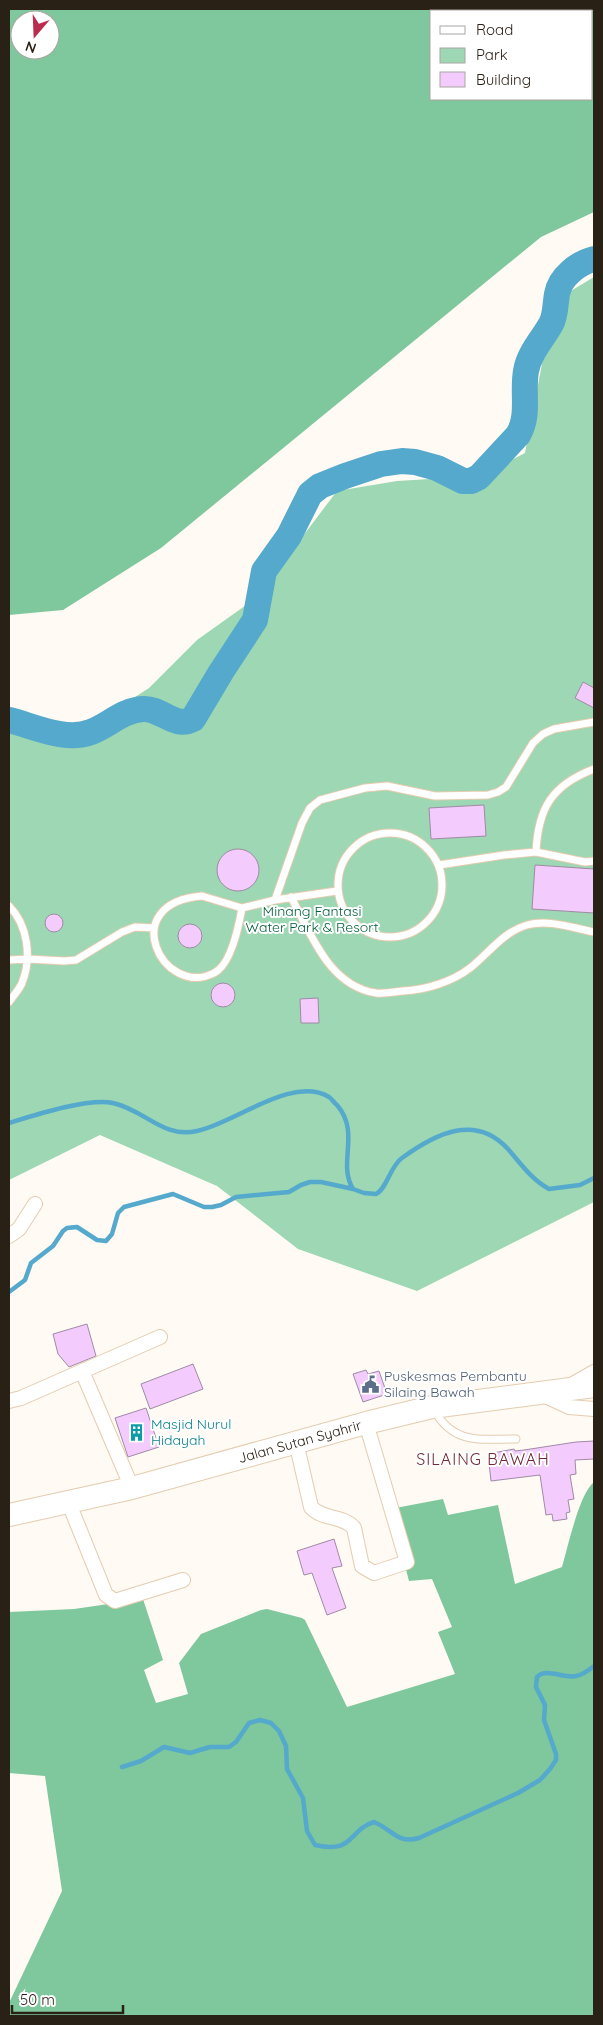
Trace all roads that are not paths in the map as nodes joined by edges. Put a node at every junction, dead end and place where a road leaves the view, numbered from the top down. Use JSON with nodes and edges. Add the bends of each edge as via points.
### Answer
{"nodes":[{"id":1,"x":594,"y":722,"type":"edge"},
{"id":2,"x":594,"y":769,"type":"edge"},
{"id":3,"x":536,"y":852,"type":"junction"},
{"id":4,"x":594,"y":861,"type":"edge"},
{"id":5,"x":439,"y":865,"type":"junction"},
{"id":6,"x":337,"y":891,"type":"junction"},
{"id":7,"x":291,"y":897,"type":"junction"},
{"id":8,"x":275,"y":900,"type":"junction"},
{"id":9,"x":9,"y":906,"type":"edge"},
{"id":10,"x":242,"y":908,"type":"junction"},
{"id":11,"x":154,"y":928,"type":"junction"},
{"id":12,"x":594,"y":932,"type":"edge"},
{"id":13,"x":28,"y":959,"type":"junction"},
{"id":14,"x":9,"y":960,"type":"edge"},
{"id":15,"x":9,"y":1002,"type":"edge"},
{"id":16,"x":35,"y":1204,"type":"dead end"},
{"id":17,"x":9,"y":1236,"type":"edge"},
{"id":18,"x":160,"y":1337,"type":"dead end"},
{"id":19,"x":82,"y":1371,"type":"junction"},
{"id":20,"x":594,"y":1372,"type":"edge"},
{"id":21,"x":594,"y":1386,"type":"edge"},
{"id":22,"x":566,"y":1388,"type":"junction"},
{"id":23,"x":540,"y":1393,"type":"junction"},
{"id":24,"x":9,"y":1401,"type":"edge"},
{"id":25,"x":432,"y":1407,"type":"junction"},
{"id":26,"x":594,"y":1409,"type":"edge"},
{"id":27,"x":366,"y":1423,"type":"junction"},
{"id":28,"x":516,"y":1439,"type":"dead end"},
{"id":29,"x":296,"y":1442,"type":"junction"},
{"id":30,"x":132,"y":1488,"type":"junction"},
{"id":31,"x":68,"y":1501,"type":"junction"},
{"id":32,"x":9,"y":1515,"type":"edge"},
{"id":33,"x":183,"y":1580,"type":"dead end"}],
"edges":[{"from":1,"to":8,"type":"lane","via":[[543,734],[506,787],[488,795],[435,796],[387,786],[365,788],[320,800],[310,808],[302,823]]},
{"from":2,"to":3,"type":"lane","via":[[568,781],[554,792],[542,812]]},
{"from":3,"to":4,"type":"lane"},
{"from":3,"to":5,"type":"lane"},
{"from":5,"to":6,"type":"lane","via":[[427,847],[409,835],[388,832],[366,837],[349,850],[339,869]]},
{"from":5,"to":6,"type":"lane","via":[[443,883],[441,901],[419,929],[403,936],[385,937],[368,933],[342,908]]},
{"from":6,"to":7,"type":"lane"},
{"from":7,"to":8,"type":"lane"},
{"from":7,"to":12,"type":"lane","via":[[325,961],[348,983],[376,993],[415,991],[447,981],[469,969],[507,933],[528,924],[549,923]]},
{"from":8,"to":10,"type":"lane"},
{"from":9,"to":13,"type":"lane","via":[[24,931]]},
{"from":10,"to":11,"type":"lane","via":[[202,896],[188,897],[160,913]]},
{"from":10,"to":11,"type":"lane","via":[[226,960],[215,973],[188,976],[179,974],[164,963],[156,947]]},
{"from":11,"to":13,"type":"lane","via":[[135,927],[122,932],[76,960]]},
{"from":13,"to":14,"type":"lane"},
{"from":13,"to":15,"type":"lane","via":[[22,983]]},
{"from":16,"to":17,"type":"street","via":[[19,1229]]},
{"from":18,"to":19,"type":"street"},
{"from":19,"to":24,"type":"street"},
{"from":19,"to":30,"type":"street"},
{"from":20,"to":22,"type":"street"},
{"from":21,"to":22,"type":"highway","name":"Jalan Sutan Syahrir"},
{"from":22,"to":23,"type":"highway","name":"Jalan Sutan Syahrir"},
{"from":23,"to":25,"type":"highway","name":"Jalan Sutan Syahrir"},
{"from":23,"to":26,"type":"street","via":[[569,1407]]},
{"from":25,"to":27,"type":"highway","name":"Jalan Sutan Syahrir"},
{"from":25,"to":28,"type":"lane","via":[[441,1422],[458,1435],[477,1439]]},
{"from":27,"to":29,"type":"highway","name":"Jalan Sutan Syahrir"},
{"from":27,"to":29,"type":"street","via":[[406,1562],[374,1573],[362,1566],[354,1528],[344,1521],[319,1514],[311,1507]]},
{"from":29,"to":30,"type":"highway","name":"Jalan Sutan Syahrir"},
{"from":30,"to":31,"type":"highway","name":"Jalan Sutan Syahrir"},
{"from":31,"to":32,"type":"highway","name":"Jalan Sutan Syahrir"},
{"from":31,"to":33,"type":"street","via":[[110,1599],[115,1601]]}]}
